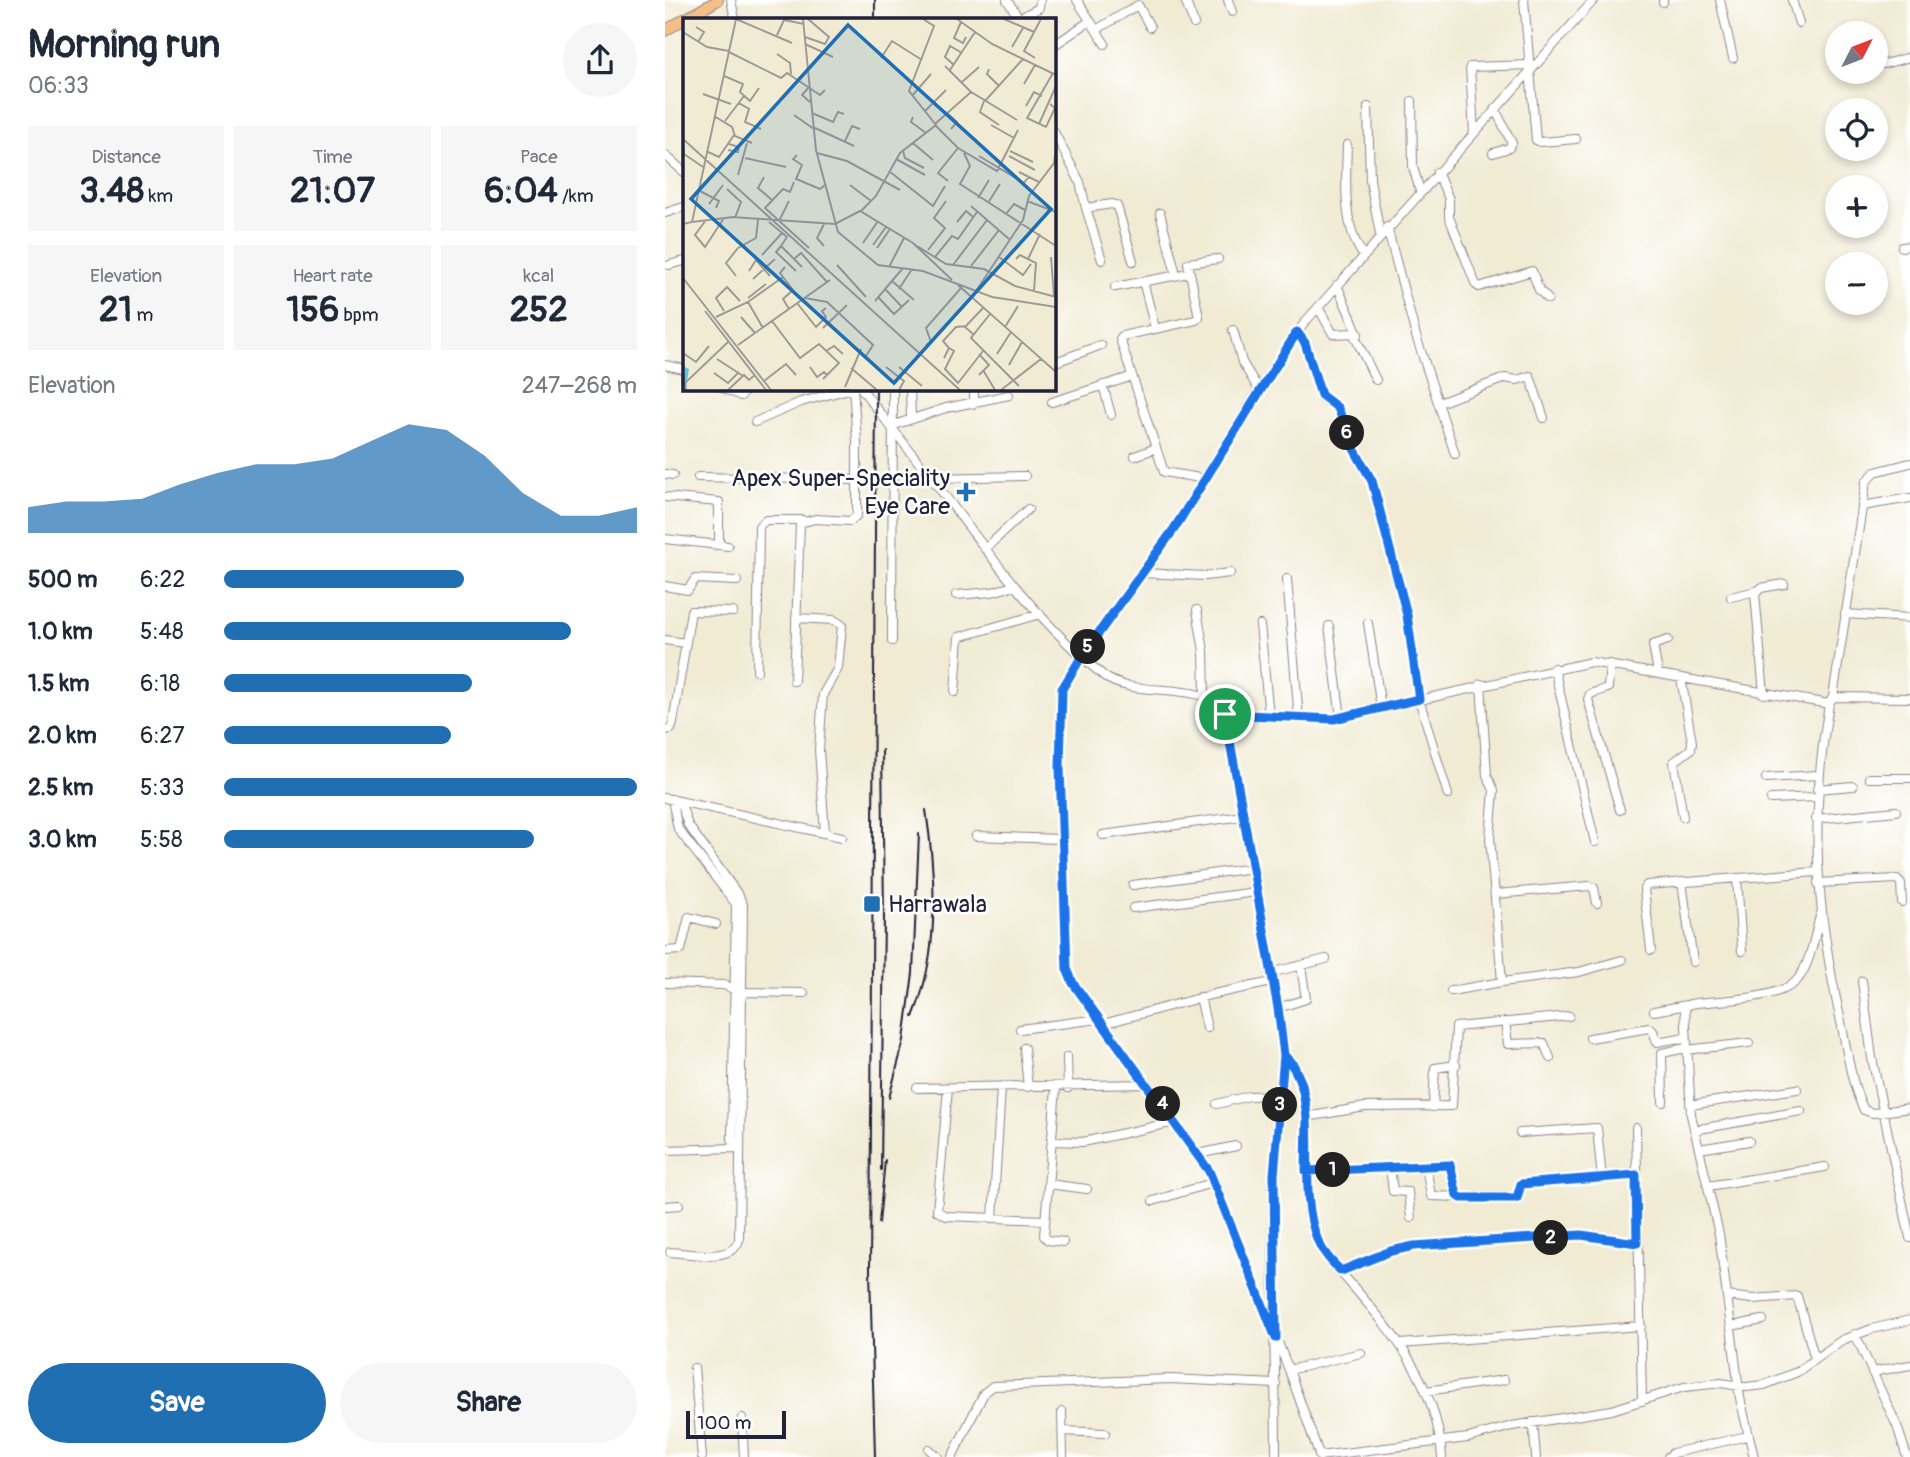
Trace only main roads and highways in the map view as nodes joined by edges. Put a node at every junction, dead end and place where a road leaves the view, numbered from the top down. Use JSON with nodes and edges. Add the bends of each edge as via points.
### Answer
{"nodes":[{"id":1,"x":718,"y":0,"type":"edge"},
{"id":2,"x":686,"y":18,"type":"edge"},
{"id":3,"x":683,"y":20,"type":"edge"},
{"id":4,"x":665,"y":30,"type":"edge"}],
"edges":[{"from":1,"to":2,"type":"main road"},
{"from":3,"to":4,"type":"main road"}]}
